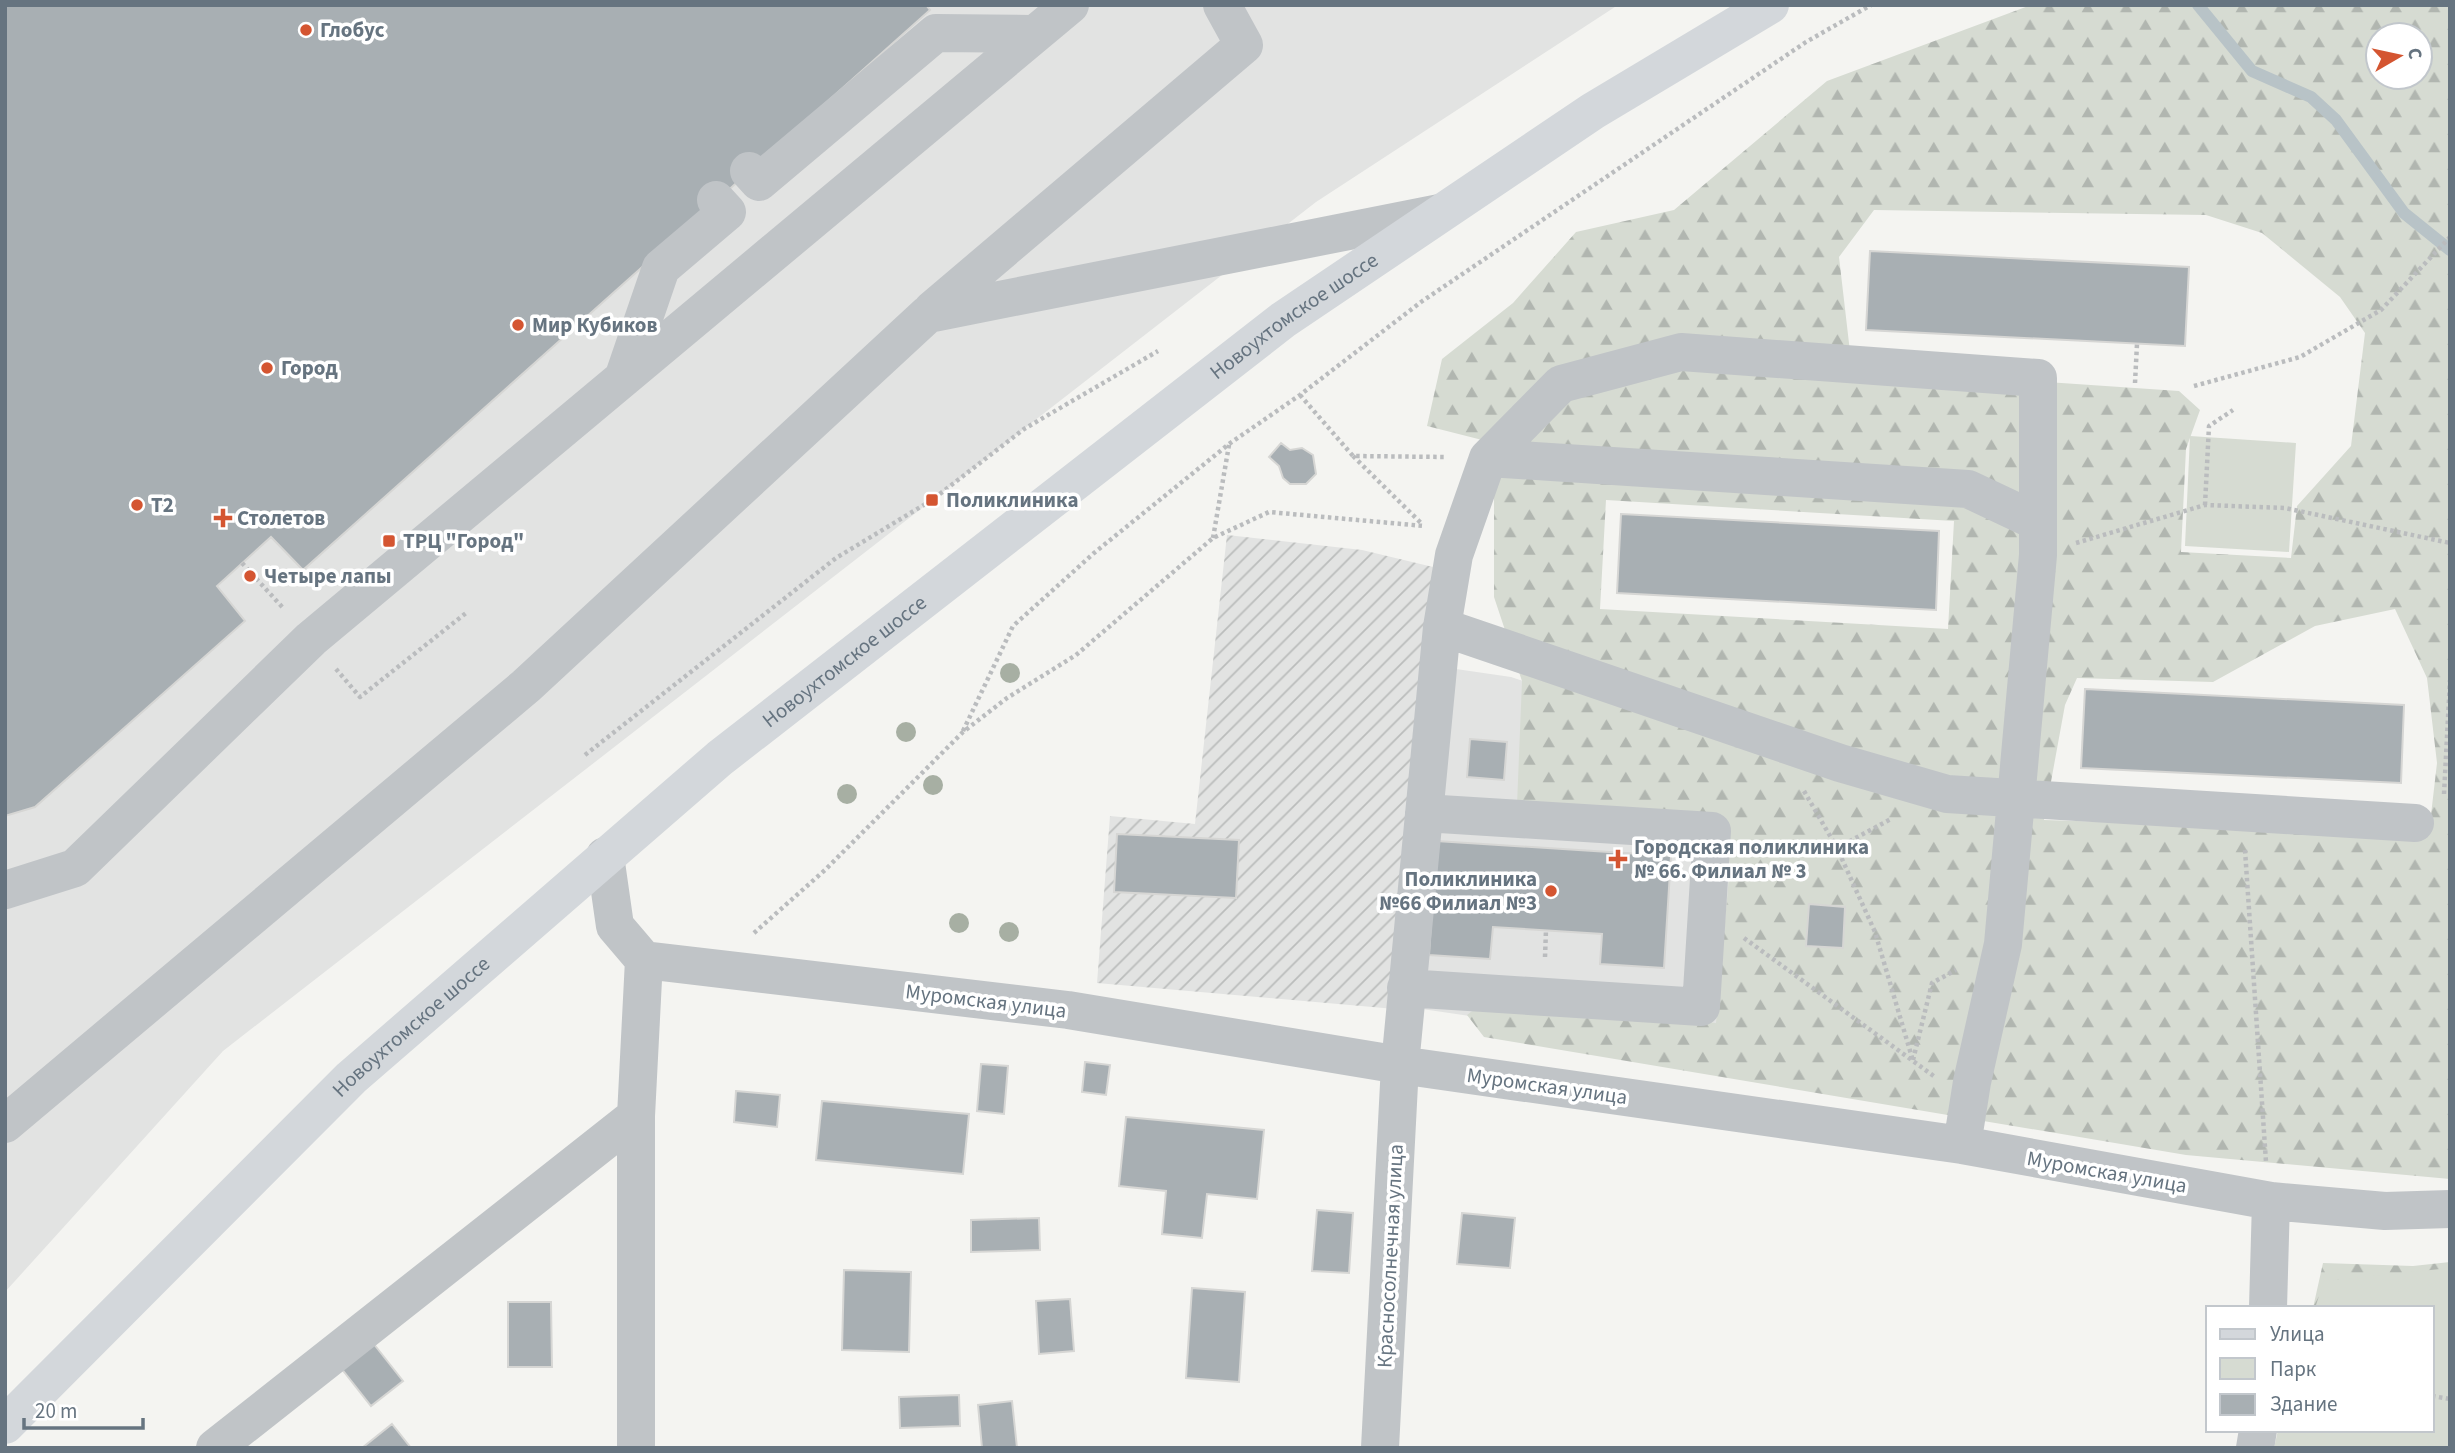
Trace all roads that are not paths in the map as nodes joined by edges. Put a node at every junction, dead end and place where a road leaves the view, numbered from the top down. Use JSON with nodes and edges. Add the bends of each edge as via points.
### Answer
{"nodes":[{"id":1,"x":1070,"y":5,"type":"edge"},
{"id":2,"x":1222,"y":5,"type":"edge"},
{"id":3,"x":1770,"y":5,"type":"edge"},
{"id":4,"x":1032,"y":34,"type":"junction"},
{"id":5,"x":749,"y":171,"type":"dead end"},
{"id":6,"x":716,"y":200,"type":"dead end"},
{"id":7,"x":1440,"y":213,"type":"junction"},
{"id":8,"x":928,"y":314,"type":"junction"},
{"id":9,"x":624,"y":376,"type":"junction"},
{"id":10,"x":1488,"y":458,"type":"junction"},
{"id":11,"x":2038,"y":538,"type":"junction"},
{"id":12,"x":1442,"y":627,"type":"junction"},
{"id":13,"x":2017,"y":797,"type":"junction"},
{"id":14,"x":1424,"y":813,"type":"junction"},
{"id":15,"x":2415,"y":823,"type":"road end"},
{"id":16,"x":605,"y":856,"type":"junction"},
{"id":17,"x":5,"y":890,"type":"edge"},
{"id":18,"x":643,"y":960,"type":"junction"},
{"id":19,"x":1406,"y":988,"type":"junction"},
{"id":20,"x":1400,"y":1065,"type":"junction"},
{"id":21,"x":636,"y":1116,"type":"junction"},
{"id":22,"x":5,"y":1124,"type":"edge"},
{"id":23,"x":1962,"y":1145,"type":"junction"},
{"id":24,"x":2271,"y":1201,"type":"junction"},
{"id":25,"x":2450,"y":1209,"type":"edge"},
{"id":26,"x":2269,"y":1306,"type":"edge"},
{"id":27,"x":5,"y":1425,"type":"edge"},
{"id":28,"x":215,"y":1448,"type":"edge"},
{"id":29,"x":636,"y":1448,"type":"edge"},
{"id":30,"x":1380,"y":1448,"type":"edge"}],
"edges":[{"from":1,"to":4,"type":"street"},
{"from":2,"to":8,"type":"street","via":[[1244,45]]},
{"from":3,"to":7,"type":"main road","name":"Новоухтомское шоссе","via":[[1593,111]]},
{"from":4,"to":5,"type":"street","via":[[936,33],[759,182]]},
{"from":4,"to":9,"type":"street"},
{"from":6,"to":9,"type":"street","via":[[727,212],[661,268]]},
{"from":7,"to":8,"type":"street"},
{"from":7,"to":16,"type":"main road","name":"Новоухтомское шоссе","via":[[1283,320],[1101,460],[720,758]]},
{"from":8,"to":22,"type":"street","via":[[526,686]]},
{"from":9,"to":17,"type":"street","via":[[311,639],[75,868]]},
{"from":10,"to":11,"type":"street","via":[[1968,489]]},
{"from":10,"to":11,"type":"street","via":[[1561,384],[1681,352],[2039,378]]},
{"from":10,"to":12,"type":"street","name":"Красносолнечная улица","via":[[1454,555]]},
{"from":11,"to":13,"type":"street"},
{"from":12,"to":13,"type":"street","via":[[1947,794]]},
{"from":12,"to":14,"type":"street","name":"Красносолнечная улица"},
{"from":13,"to":15,"type":"street"},
{"from":13,"to":23,"type":"street","via":[[2003,944]]},
{"from":14,"to":19,"type":"street","name":"Красносолнечная улица"},
{"from":14,"to":19,"type":"street","via":[[1712,831],[1701,1007]]},
{"from":16,"to":18,"type":"street","via":[[615,926]]},
{"from":16,"to":27,"type":"main road","name":"Новоухтомское шоссе","via":[[351,1078]]},
{"from":18,"to":20,"type":"street","name":"Муромская улица","via":[[1068,1010]]},
{"from":18,"to":21,"type":"street"},
{"from":19,"to":20,"type":"street","name":"Красносолнечная улица"},
{"from":20,"to":23,"type":"street","name":"Муромская улица"},
{"from":20,"to":30,"type":"street","name":"Красносолнечная улица"},
{"from":21,"to":28,"type":"street"},
{"from":21,"to":29,"type":"street"},
{"from":23,"to":24,"type":"street","name":"Муромская улица"},
{"from":24,"to":25,"type":"street","name":"Муромская улица","via":[[2385,1211]]},
{"from":24,"to":26,"type":"street"}]}
